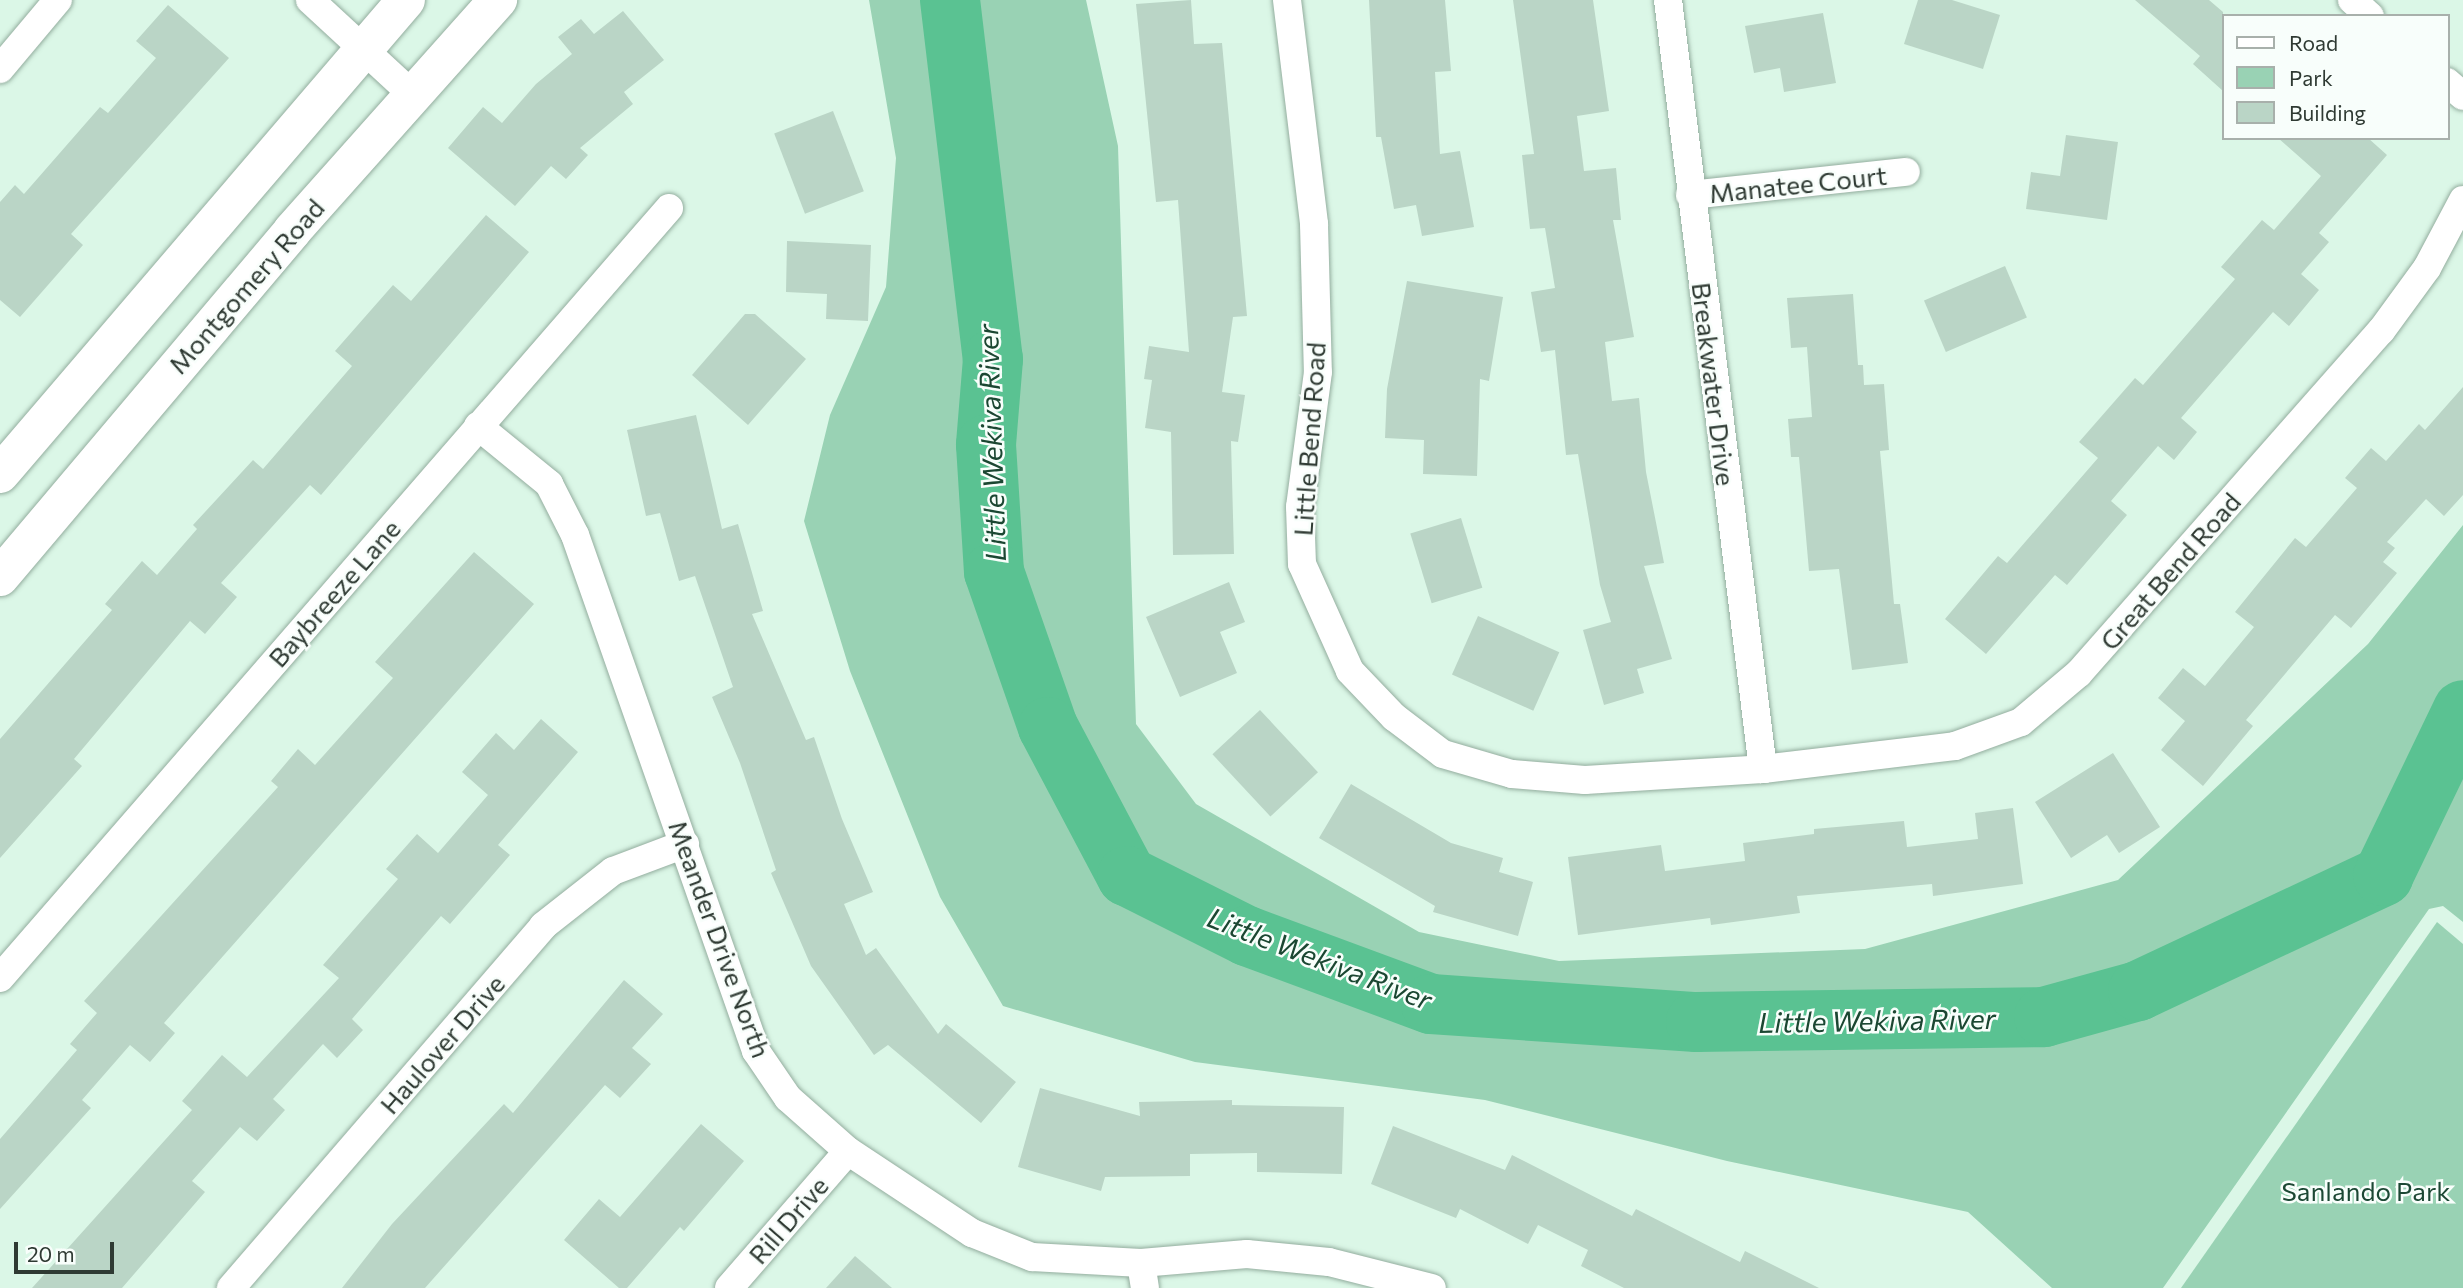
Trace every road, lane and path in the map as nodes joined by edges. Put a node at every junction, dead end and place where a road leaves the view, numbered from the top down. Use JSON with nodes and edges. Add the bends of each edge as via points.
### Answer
{"nodes":[{"id":1,"x":58,"y":0,"type":"edge"},
{"id":2,"x":310,"y":0,"type":"edge"},
{"id":3,"x":406,"y":0,"type":"edge"},
{"id":4,"x":498,"y":0,"type":"edge"},
{"id":5,"x":1287,"y":0,"type":"edge"},
{"id":6,"x":1668,"y":0,"type":"edge"},
{"id":7,"x":2352,"y":0,"type":"edge"},
{"id":8,"x":2368,"y":14,"type":"edge"},
{"id":9,"x":365,"y":47,"type":"junction"},
{"id":10,"x":0,"y":68,"type":"edge"},
{"id":11,"x":2449,"y":84,"type":"edge"},
{"id":12,"x":414,"y":96,"type":"junction"},
{"id":13,"x":2463,"y":96,"type":"edge"},
{"id":14,"x":1906,"y":172,"type":"dead end"},
{"id":15,"x":1690,"y":195,"type":"junction"},
{"id":16,"x":2463,"y":200,"type":"edge"},
{"id":17,"x":668,"y":208,"type":"dead end"},
{"id":18,"x":478,"y":426,"type":"junction"},
{"id":19,"x":0,"y":474,"type":"edge"},
{"id":20,"x":0,"y":577,"type":"edge"},
{"id":21,"x":1763,"y":769,"type":"junction"},
{"id":22,"x":685,"y":844,"type":"junction"},
{"id":23,"x":0,"y":978,"type":"edge"},
{"id":24,"x":848,"y":1151,"type":"junction"},
{"id":25,"x":1143,"y":1275,"type":"edge"},
{"id":26,"x":232,"y":1288,"type":"edge"},
{"id":27,"x":729,"y":1288,"type":"edge"},
{"id":28,"x":1432,"y":1288,"type":"edge"}],
"edges":[{"from":1,"to":10,"type":"street"},
{"from":2,"to":9,"type":"street"},
{"from":3,"to":9,"type":"main road"},
{"from":4,"to":12,"type":"main road","name":"Montgomery Road"},
{"from":5,"to":21,"type":"street","name":"Little Bend Road","via":[[1315,238],[1318,372],[1300,507],[1302,564],[1350,671],[1394,717],[1443,754],[1512,774],[1585,780]]},
{"from":6,"to":15,"type":"street","name":"Breakwater Drive"},
{"from":7,"to":8,"type":"street"},
{"from":9,"to":12,"type":"street"},
{"from":9,"to":19,"type":"main road"},
{"from":11,"to":13,"type":"street"},
{"from":12,"to":20,"type":"main road","name":"Montgomery Road","via":[[292,231]]},
{"from":14,"to":15,"type":"street","name":"Manatee Court"},
{"from":15,"to":21,"type":"street","name":"Breakwater Drive"},
{"from":16,"to":21,"type":"street","name":"Great Bend Road","via":[[2427,268],[2381,331],[2080,673],[2021,722],[1955,746]]},
{"from":17,"to":18,"type":"street","name":"Baybreeze Lane"},
{"from":18,"to":22,"type":"street","name":"Meander Drive North","via":[[549,484],[575,535]]},
{"from":18,"to":23,"type":"street","name":"Baybreeze Lane"},
{"from":22,"to":24,"type":"street","name":"Meander Drive North","via":[[756,1051],[788,1098]]},
{"from":22,"to":26,"type":"street","name":"Haulover Drive","via":[[613,871],[543,926]]},
{"from":24,"to":25,"type":"street","name":"Meander Drive North","via":[[972,1233],[1020,1252]]},
{"from":24,"to":27,"type":"street","name":"Rill Drive"},
{"from":25,"to":28,"type":"street","name":"Meander Drive North","via":[[1247,1254],[1329,1262]]}]}
